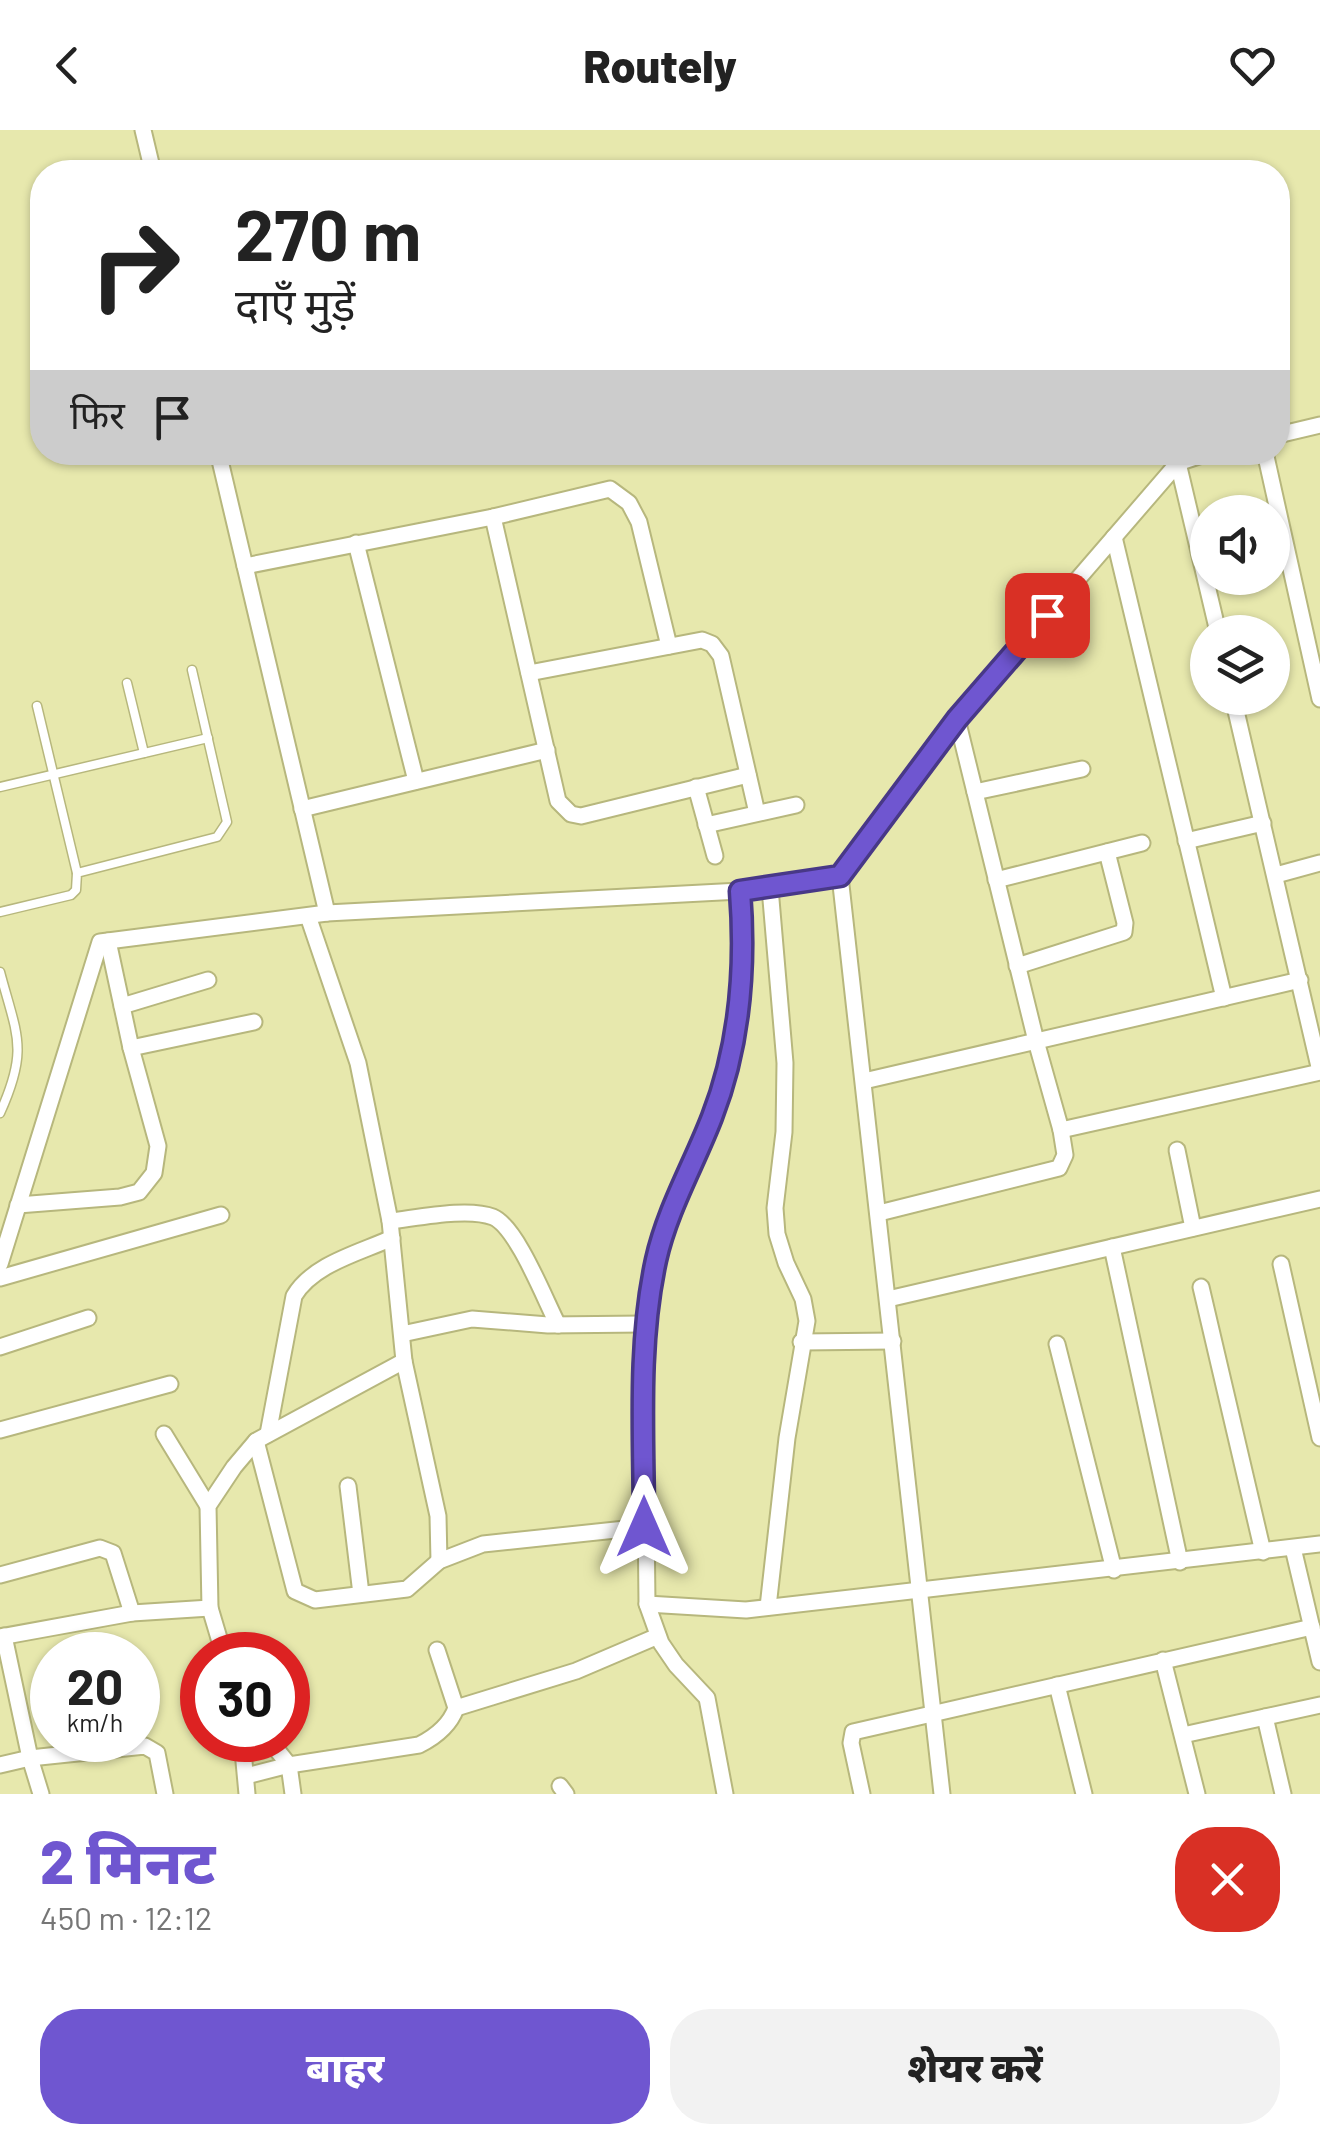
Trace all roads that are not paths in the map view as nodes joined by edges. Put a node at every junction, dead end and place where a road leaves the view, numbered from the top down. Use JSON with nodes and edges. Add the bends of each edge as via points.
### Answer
{"nodes":[{"id":1,"x":142,"y":130,"type":"edge"},
{"id":2,"x":149,"y":160,"type":"edge"},
{"id":3,"x":1320,"y":424,"type":"edge"},
{"id":4,"x":1290,"y":433,"type":"edge"},
{"id":5,"x":221,"y":465,"type":"edge"},
{"id":6,"x":1176,"y":465,"type":"edge"},
{"id":7,"x":1178,"y":465,"type":"edge"},
{"id":8,"x":1269,"y":465,"type":"edge"},
{"id":9,"x":493,"y":517,"type":"junction"},
{"id":10,"x":1114,"y":536,"type":"junction"},
{"id":11,"x":356,"y":543,"type":"junction"},
{"id":12,"x":245,"y":566,"type":"junction"},
{"id":13,"x":1214,"y":615,"type":"edge"},
{"id":14,"x":670,"y":646,"type":"junction"},
{"id":15,"x":192,"y":670,"type":"dead end"},
{"id":16,"x":529,"y":674,"type":"junction"},
{"id":17,"x":127,"y":683,"type":"dead end"},
{"id":18,"x":1320,"y":699,"type":"edge"},
{"id":19,"x":37,"y":706,"type":"dead end"},
{"id":20,"x":1237,"y":715,"type":"edge"},
{"id":21,"x":957,"y":719,"type":"junction"},
{"id":22,"x":208,"y":738,"type":"junction"},
{"id":23,"x":546,"y":750,"type":"junction"},
{"id":24,"x":144,"y":753,"type":"junction"},
{"id":25,"x":1082,"y":768,"type":"dead end"},
{"id":26,"x":54,"y":774,"type":"junction"},
{"id":27,"x":748,"y":774,"type":"junction"},
{"id":28,"x":416,"y":782,"type":"junction"},
{"id":29,"x":0,"y":786,"type":"edge"},
{"id":30,"x":696,"y":787,"type":"junction"},
{"id":31,"x":975,"y":792,"type":"junction"},
{"id":32,"x":796,"y":804,"type":"dead end"},
{"id":33,"x":302,"y":809,"type":"junction"},
{"id":34,"x":758,"y":813,"type":"junction"},
{"id":35,"x":1263,"y":823,"type":"junction"},
{"id":36,"x":706,"y":825,"type":"junction"},
{"id":37,"x":1186,"y":841,"type":"junction"},
{"id":38,"x":1142,"y":843,"type":"dead end"},
{"id":39,"x":1107,"y":852,"type":"junction"},
{"id":40,"x":715,"y":856,"type":"dead end"},
{"id":41,"x":1320,"y":863,"type":"edge"},
{"id":42,"x":77,"y":873,"type":"junction"},
{"id":43,"x":1276,"y":875,"type":"junction"},
{"id":44,"x":840,"y":876,"type":"junction"},
{"id":45,"x":996,"y":880,"type":"junction"},
{"id":46,"x":770,"y":888,"type":"junction"},
{"id":47,"x":740,"y":891,"type":"junction"},
{"id":48,"x":0,"y":912,"type":"edge"},
{"id":49,"x":326,"y":913,"type":"junction"},
{"id":50,"x":308,"y":916,"type":"junction"},
{"id":51,"x":108,"y":940,"type":"junction"},
{"id":52,"x":1017,"y":966,"type":"junction"},
{"id":53,"x":0,"y":972,"type":"edge"},
{"id":54,"x":208,"y":980,"type":"dead end"},
{"id":55,"x":1300,"y":980,"type":"junction"},
{"id":56,"x":1224,"y":998,"type":"junction"},
{"id":57,"x":122,"y":1006,"type":"junction"},
{"id":58,"x":254,"y":1022,"type":"dead end"},
{"id":59,"x":1036,"y":1042,"type":"junction"},
{"id":60,"x":131,"y":1048,"type":"junction"},
{"id":61,"x":1320,"y":1072,"type":"edge"},
{"id":62,"x":864,"y":1081,"type":"junction"},
{"id":63,"x":0,"y":1112,"type":"edge"},
{"id":64,"x":1061,"y":1130,"type":"junction"},
{"id":65,"x":1177,"y":1150,"type":"dead end"},
{"id":66,"x":1320,"y":1199,"type":"edge"},
{"id":67,"x":18,"y":1205,"type":"junction"},
{"id":68,"x":878,"y":1213,"type":"junction"},
{"id":69,"x":221,"y":1215,"type":"dead end"},
{"id":70,"x":1193,"y":1228,"type":"junction"},
{"id":71,"x":391,"y":1230,"type":"junction"},
{"id":72,"x":1112,"y":1247,"type":"junction"},
{"id":73,"x":0,"y":1264,"type":"edge"},
{"id":74,"x":1281,"y":1264,"type":"dead end"},
{"id":75,"x":0,"y":1278,"type":"edge"},
{"id":76,"x":1200,"y":1287,"type":"dead end"},
{"id":77,"x":888,"y":1299,"type":"junction"},
{"id":78,"x":88,"y":1318,"type":"dead end"},
{"id":79,"x":644,"y":1324,"type":"junction"},
{"id":80,"x":558,"y":1325,"type":"junction"},
{"id":81,"x":402,"y":1334,"type":"junction"},
{"id":82,"x":893,"y":1341,"type":"junction"},
{"id":83,"x":802,"y":1342,"type":"junction"},
{"id":84,"x":1057,"y":1344,"type":"dead end"},
{"id":85,"x":0,"y":1347,"type":"edge"},
{"id":86,"x":404,"y":1361,"type":"junction"},
{"id":87,"x":170,"y":1384,"type":"dead end"},
{"id":88,"x":0,"y":1430,"type":"edge"},
{"id":89,"x":164,"y":1434,"type":"dead end"},
{"id":90,"x":262,"y":1438,"type":"junction"},
{"id":91,"x":1320,"y":1438,"type":"edge"},
{"id":92,"x":348,"y":1486,"type":"dead end"},
{"id":93,"x":208,"y":1506,"type":"junction"},
{"id":94,"x":644,"y":1527,"type":"junction"},
{"id":95,"x":1320,"y":1544,"type":"edge"},
{"id":96,"x":1292,"y":1548,"type":"junction"},
{"id":97,"x":1262,"y":1552,"type":"junction"},
{"id":98,"x":439,"y":1561,"type":"junction"},
{"id":99,"x":1180,"y":1562,"type":"junction"},
{"id":100,"x":1114,"y":1570,"type":"junction"},
{"id":101,"x":0,"y":1575,"type":"edge"},
{"id":102,"x":921,"y":1592,"type":"junction"},
{"id":103,"x":362,"y":1594,"type":"junction"},
{"id":104,"x":646,"y":1604,"type":"junction"},
{"id":105,"x":768,"y":1607,"type":"junction"},
{"id":106,"x":210,"y":1608,"type":"junction"},
{"id":107,"x":132,"y":1613,"type":"junction"},
{"id":108,"x":1312,"y":1627,"type":"junction"},
{"id":109,"x":217,"y":1632,"type":"edge"},
{"id":110,"x":2,"y":1636,"type":"edge"},
{"id":111,"x":658,"y":1636,"type":"junction"},
{"id":112,"x":437,"y":1650,"type":"dead end"},
{"id":113,"x":1163,"y":1660,"type":"junction"},
{"id":114,"x":1320,"y":1662,"type":"edge"},
{"id":115,"x":1057,"y":1684,"type":"junction"},
{"id":116,"x":1320,"y":1706,"type":"edge"},
{"id":117,"x":456,"y":1708,"type":"junction"},
{"id":118,"x":934,"y":1712,"type":"junction"},
{"id":119,"x":1264,"y":1718,"type":"junction"},
{"id":120,"x":1183,"y":1735,"type":"junction"},
{"id":121,"x":30,"y":1758,"type":"joint"},
{"id":122,"x":31,"y":1762,"type":"edge"},
{"id":123,"x":158,"y":1762,"type":"edge"},
{"id":124,"x":244,"y":1762,"type":"edge"},
{"id":125,"x":286,"y":1762,"type":"edge"},
{"id":126,"x":0,"y":1765,"type":"edge"},
{"id":127,"x":289,"y":1766,"type":"junction"},
{"id":128,"x":246,"y":1776,"type":"junction"},
{"id":129,"x":40,"y":1794,"type":"edge"},
{"id":130,"x":165,"y":1794,"type":"edge"},
{"id":131,"x":247,"y":1794,"type":"edge"},
{"id":132,"x":294,"y":1794,"type":"edge"},
{"id":133,"x":725,"y":1794,"type":"edge"},
{"id":134,"x":862,"y":1794,"type":"edge"},
{"id":135,"x":942,"y":1794,"type":"edge"},
{"id":136,"x":1084,"y":1794,"type":"edge"},
{"id":137,"x":1198,"y":1794,"type":"edge"},
{"id":138,"x":1284,"y":1794,"type":"edge"}],
"edges":[{"from":1,"to":2,"type":"street"},
{"from":3,"to":4,"type":"street"},
{"from":5,"to":12,"type":"street"},
{"from":6,"to":10,"type":"street"},
{"from":7,"to":13,"type":"street"},
{"from":8,"to":18,"type":"street"},
{"from":9,"to":11,"type":"street"},
{"from":9,"to":14,"type":"street","via":[[610,489],[621,495],[639,522]]},
{"from":9,"to":16,"type":"street"},
{"from":10,"to":21,"type":"street"},
{"from":10,"to":37,"type":"street"},
{"from":11,"to":12,"type":"street"},
{"from":11,"to":28,"type":"street"},
{"from":12,"to":33,"type":"street"},
{"from":14,"to":16,"type":"street"},
{"from":14,"to":27,"type":"street","via":[[702,640],[721,656]]},
{"from":15,"to":22,"type":"lane"},
{"from":16,"to":23,"type":"street"},
{"from":17,"to":24,"type":"lane"},
{"from":19,"to":26,"type":"lane"},
{"from":20,"to":35,"type":"street"},
{"from":21,"to":31,"type":"street"},
{"from":21,"to":44,"type":"street"},
{"from":22,"to":24,"type":"lane"},
{"from":22,"to":42,"type":"lane","via":[[224,830]]},
{"from":23,"to":28,"type":"street"},
{"from":23,"to":30,"type":"street","via":[[558,801],[570,814]]},
{"from":24,"to":26,"type":"lane"},
{"from":25,"to":31,"type":"street"},
{"from":26,"to":29,"type":"lane"},
{"from":26,"to":42,"type":"lane"},
{"from":27,"to":30,"type":"street"},
{"from":27,"to":34,"type":"street"},
{"from":28,"to":33,"type":"street"},
{"from":30,"to":36,"type":"street"},
{"from":31,"to":45,"type":"street"},
{"from":32,"to":34,"type":"street"},
{"from":33,"to":49,"type":"street"},
{"from":34,"to":36,"type":"street"},
{"from":35,"to":37,"type":"street"},
{"from":35,"to":43,"type":"street"},
{"from":36,"to":40,"type":"street"},
{"from":37,"to":56,"type":"street"},
{"from":38,"to":39,"type":"street"},
{"from":39,"to":45,"type":"street"},
{"from":39,"to":52,"type":"street","via":[[1124,932]]},
{"from":41,"to":43,"type":"street"},
{"from":42,"to":48,"type":"lane","via":[[71,895]]},
{"from":43,"to":55,"type":"street"},
{"from":44,"to":46,"type":"street"},
{"from":44,"to":62,"type":"street"},
{"from":45,"to":52,"type":"street"},
{"from":46,"to":47,"type":"street"},
{"from":46,"to":83,"type":"street","via":[[785,1062],[775,1208],[786,1263],[804,1299]]},
{"from":47,"to":49,"type":"street"},
{"from":47,"to":79,"type":"street","via":[[742,983],[730,1054],[657,1254]]},
{"from":49,"to":50,"type":"street"},
{"from":50,"to":51,"type":"street"},
{"from":50,"to":71,"type":"street","via":[[358,1063]]},
{"from":51,"to":57,"type":"street"},
{"from":51,"to":67,"type":"street","via":[[100,942]]},
{"from":52,"to":59,"type":"street"},
{"from":53,"to":63,"type":"lane","via":[[20,1058]]},
{"from":54,"to":57,"type":"street"},
{"from":55,"to":56,"type":"street"},
{"from":55,"to":61,"type":"street"},
{"from":56,"to":59,"type":"street"},
{"from":57,"to":60,"type":"street"},
{"from":58,"to":60,"type":"street"},
{"from":59,"to":62,"type":"street"},
{"from":59,"to":64,"type":"street"},
{"from":60,"to":67,"type":"street","via":[[158,1146],[154,1173],[138,1192]]},
{"from":61,"to":64,"type":"street"},
{"from":62,"to":68,"type":"street"},
{"from":64,"to":68,"type":"street","via":[[1060,1168]]},
{"from":65,"to":70,"type":"street"},
{"from":66,"to":70,"type":"street"},
{"from":67,"to":73,"type":"street"},
{"from":68,"to":77,"type":"street"},
{"from":69,"to":75,"type":"street"},
{"from":70,"to":72,"type":"street"},
{"from":71,"to":80,"type":"street","via":[[474,1214],[496,1218],[510,1231]]},
{"from":71,"to":81,"type":"street"},
{"from":71,"to":90,"type":"street","via":[[300,1285]]},
{"from":72,"to":77,"type":"street"},
{"from":72,"to":99,"type":"street"},
{"from":74,"to":91,"type":"street"},
{"from":76,"to":97,"type":"street"},
{"from":77,"to":82,"type":"street"},
{"from":78,"to":85,"type":"street"},
{"from":79,"to":80,"type":"street"},
{"from":79,"to":94,"type":"street"},
{"from":80,"to":81,"type":"street","via":[[472,1318]]},
{"from":81,"to":86,"type":"street"},
{"from":82,"to":83,"type":"street"},
{"from":82,"to":102,"type":"street"},
{"from":83,"to":105,"type":"street"},
{"from":84,"to":100,"type":"street"},
{"from":86,"to":90,"type":"street"},
{"from":86,"to":98,"type":"street","via":[[438,1516]]},
{"from":87,"to":88,"type":"street"},
{"from":89,"to":93,"type":"street"},
{"from":90,"to":93,"type":"street"},
{"from":90,"to":103,"type":"street","via":[[295,1592],[316,1600]]},
{"from":92,"to":103,"type":"street"},
{"from":93,"to":106,"type":"street"},
{"from":94,"to":98,"type":"street","via":[[483,1544]]},
{"from":94,"to":104,"type":"street"},
{"from":95,"to":96,"type":"street"},
{"from":96,"to":97,"type":"street"},
{"from":96,"to":108,"type":"street"},
{"from":97,"to":99,"type":"street"},
{"from":98,"to":103,"type":"street","via":[[407,1589]]},
{"from":99,"to":100,"type":"street"},
{"from":100,"to":102,"type":"street"},
{"from":101,"to":107,"type":"street","via":[[108,1549]]},
{"from":102,"to":105,"type":"street"},
{"from":102,"to":118,"type":"street"},
{"from":104,"to":105,"type":"street"},
{"from":104,"to":111,"type":"street"},
{"from":106,"to":107,"type":"street"},
{"from":106,"to":109,"type":"street"},
{"from":107,"to":110,"type":"street"},
{"from":108,"to":113,"type":"street"},
{"from":108,"to":114,"type":"street"},
{"from":110,"to":121,"type":"street"},
{"from":111,"to":117,"type":"street","via":[[576,1671]]},
{"from":111,"to":133,"type":"street","via":[[708,1698]]},
{"from":112,"to":117,"type":"street"},
{"from":113,"to":115,"type":"street"},
{"from":113,"to":120,"type":"street"},
{"from":115,"to":118,"type":"street"},
{"from":115,"to":136,"type":"street"},
{"from":116,"to":119,"type":"street"},
{"from":117,"to":127,"type":"street","via":[[434,1738],[419,1746]]},
{"from":118,"to":134,"type":"street","via":[[853,1732]]},
{"from":118,"to":135,"type":"street"},
{"from":119,"to":120,"type":"street"},
{"from":119,"to":138,"type":"street"},
{"from":120,"to":137,"type":"street"},
{"from":121,"to":126,"type":"street"},
{"from":122,"to":129,"type":"street"},
{"from":123,"to":130,"type":"street"},
{"from":124,"to":128,"type":"street"},
{"from":125,"to":127,"type":"street"},
{"from":127,"to":128,"type":"street"},
{"from":127,"to":132,"type":"street"},
{"from":128,"to":131,"type":"street"}]}
